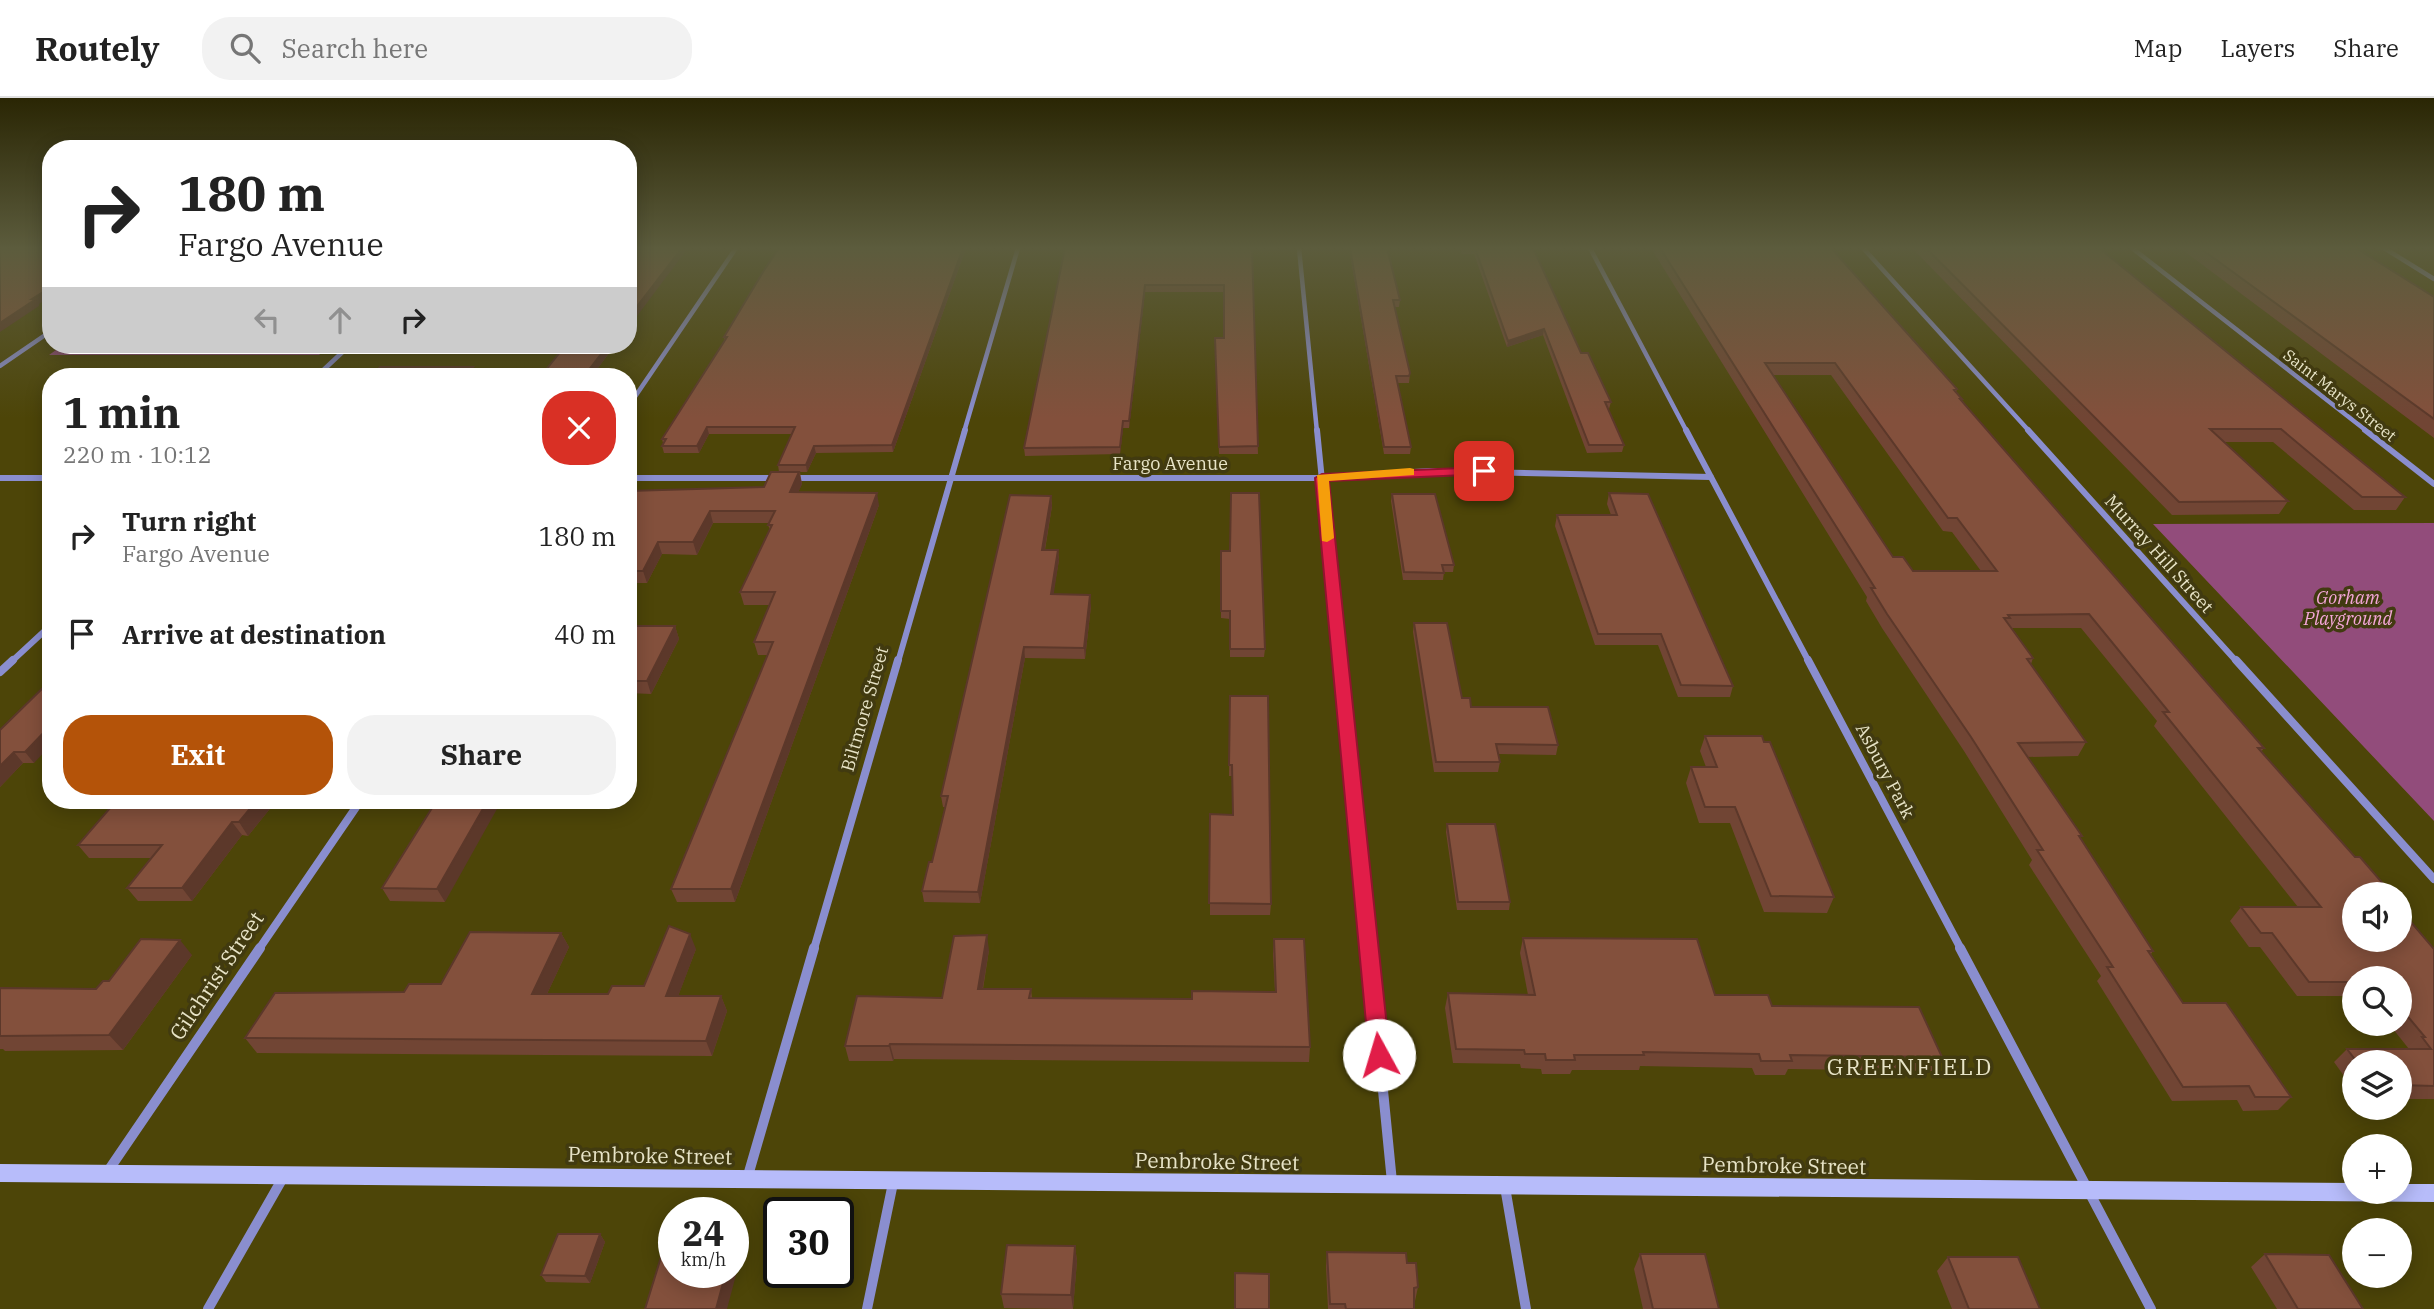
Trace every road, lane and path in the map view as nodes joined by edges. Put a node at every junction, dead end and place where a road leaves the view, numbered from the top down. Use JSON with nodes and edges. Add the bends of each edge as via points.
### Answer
{"nodes":[{"id":1,"x":698,"y":305,"type":"edge"},
{"id":2,"x":1002,"y":305,"type":"edge"},
{"id":3,"x":1305,"y":305,"type":"edge"},
{"id":4,"x":1620,"y":305,"type":"edge"},
{"id":5,"x":1914,"y":305,"type":"edge"},
{"id":6,"x":2204,"y":305,"type":"edge"},
{"id":7,"x":42,"y":337,"type":"edge"},
{"id":8,"x":340,"y":354,"type":"edge"},
{"id":9,"x":0,"y":366,"type":"edge"},
{"id":10,"x":326,"y":368,"type":"edge"},
{"id":11,"x":637,"y":394,"type":"edge"},
{"id":12,"x":1711,"y":477,"type":"junction"},
{"id":13,"x":0,"y":478,"type":"edge"},
{"id":14,"x":42,"y":478,"type":"edge"},
{"id":15,"x":637,"y":478,"type":"edge"},
{"id":16,"x":1322,"y":478,"type":"junction"},
{"id":17,"x":951,"y":479,"type":"junction"},
{"id":18,"x":2434,"y":484,"type":"edge"},
{"id":19,"x":42,"y":633,"type":"edge"},
{"id":20,"x":0,"y":672,"type":"edge"},
{"id":21,"x":354,"y":809,"type":"edge"},
{"id":22,"x":2434,"y":879,"type":"edge"},
{"id":23,"x":0,"y":1173,"type":"edge"},
{"id":24,"x":105,"y":1174,"type":"junction"},
{"id":25,"x":284,"y":1176,"type":"junction"},
{"id":26,"x":747,"y":1180,"type":"junction"},
{"id":27,"x":893,"y":1181,"type":"junction"},
{"id":28,"x":1392,"y":1186,"type":"junction"},
{"id":29,"x":1505,"y":1187,"type":"junction"},
{"id":30,"x":2090,"y":1191,"type":"junction"},
{"id":31,"x":2434,"y":1193,"type":"edge"},
{"id":32,"x":208,"y":1309,"type":"edge"},
{"id":33,"x":867,"y":1309,"type":"edge"},
{"id":34,"x":1526,"y":1309,"type":"edge"},
{"id":35,"x":2151,"y":1309,"type":"edge"}],
"edges":[{"from":1,"to":11,"type":"street"},
{"from":2,"to":17,"type":"street","name":"Biltmore Street"},
{"from":3,"to":16,"type":"street"},
{"from":4,"to":12,"type":"street","name":"Asbury Park"},
{"from":5,"to":22,"type":"street","name":"Murray Hill Street"},
{"from":6,"to":18,"type":"street","name":"Saint Marys Street"},
{"from":7,"to":9,"type":"street"},
{"from":8,"to":10,"type":"street"},
{"from":12,"to":16,"type":"street","name":"Fargo Avenue","via":[[1429,471]]},
{"from":12,"to":30,"type":"street","name":"Asbury Park"},
{"from":13,"to":14,"type":"street"},
{"from":15,"to":17,"type":"street","name":"Fargo Avenue"},
{"from":16,"to":17,"type":"street","name":"Fargo Avenue"},
{"from":16,"to":28,"type":"street"},
{"from":17,"to":26,"type":"street","name":"Biltmore Street"},
{"from":19,"to":20,"type":"street"},
{"from":21,"to":24,"type":"street","name":"Gilchrist Street"},
{"from":23,"to":24,"type":"street","name":"Pembroke Street"},
{"from":24,"to":25,"type":"street","name":"Pembroke Street"},
{"from":25,"to":26,"type":"street","name":"Pembroke Street"},
{"from":25,"to":32,"type":"street"},
{"from":26,"to":27,"type":"street","name":"Pembroke Street"},
{"from":27,"to":28,"type":"street","name":"Pembroke Street"},
{"from":27,"to":33,"type":"street"},
{"from":28,"to":29,"type":"street","name":"Pembroke Street"},
{"from":29,"to":30,"type":"street","name":"Pembroke Street"},
{"from":29,"to":34,"type":"street"},
{"from":30,"to":31,"type":"street","name":"Pembroke Street"},
{"from":30,"to":35,"type":"street","name":"Asbury Park"}]}
